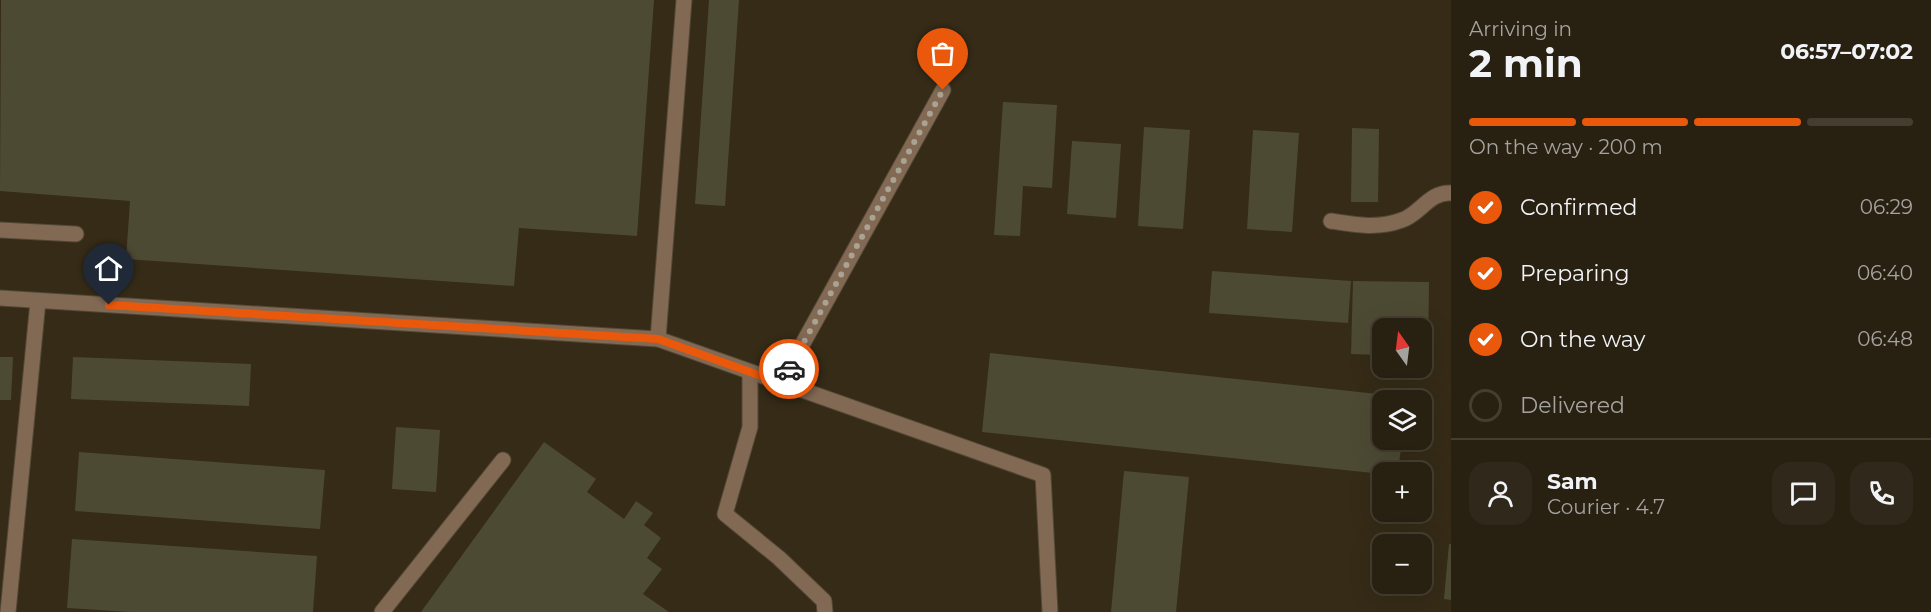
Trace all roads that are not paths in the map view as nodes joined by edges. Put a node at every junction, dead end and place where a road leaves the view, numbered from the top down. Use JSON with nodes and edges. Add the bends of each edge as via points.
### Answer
{"nodes":[{"id":1,"x":684,"y":0,"type":"edge"},
{"id":2,"x":943,"y":90,"type":"dead end"},
{"id":3,"x":1451,"y":193,"type":"edge"},
{"id":4,"x":1331,"y":221,"type":"dead end"},
{"id":5,"x":0,"y":231,"type":"edge"},
{"id":6,"x":76,"y":234,"type":"dead end"},
{"id":7,"x":0,"y":298,"type":"edge"},
{"id":8,"x":38,"y":301,"type":"junction"},
{"id":9,"x":658,"y":339,"type":"junction"},
{"id":10,"x":750,"y":372,"type":"junction"},
{"id":11,"x":781,"y":383,"type":"junction"},
{"id":12,"x":503,"y":460,"type":"dead end"},
{"id":13,"x":8,"y":612,"type":"edge"},
{"id":14,"x":382,"y":612,"type":"edge"},
{"id":15,"x":825,"y":612,"type":"edge"},
{"id":16,"x":1050,"y":612,"type":"edge"}],
"edges":[{"from":1,"to":9,"type":"lane"},
{"from":2,"to":11,"type":"lane"},
{"from":3,"to":4,"type":"lane","via":[[1445,192],[1424,203],[1405,220],[1371,227]]},
{"from":5,"to":6,"type":"lane"},
{"from":7,"to":8,"type":"lane"},
{"from":8,"to":9,"type":"lane"},
{"from":8,"to":13,"type":"lane"},
{"from":9,"to":10,"type":"lane"},
{"from":10,"to":11,"type":"lane"},
{"from":10,"to":15,"type":"lane","via":[[750,427],[725,514],[824,601]]},
{"from":11,"to":16,"type":"lane","via":[[1043,475]]},
{"from":12,"to":14,"type":"lane"}]}
